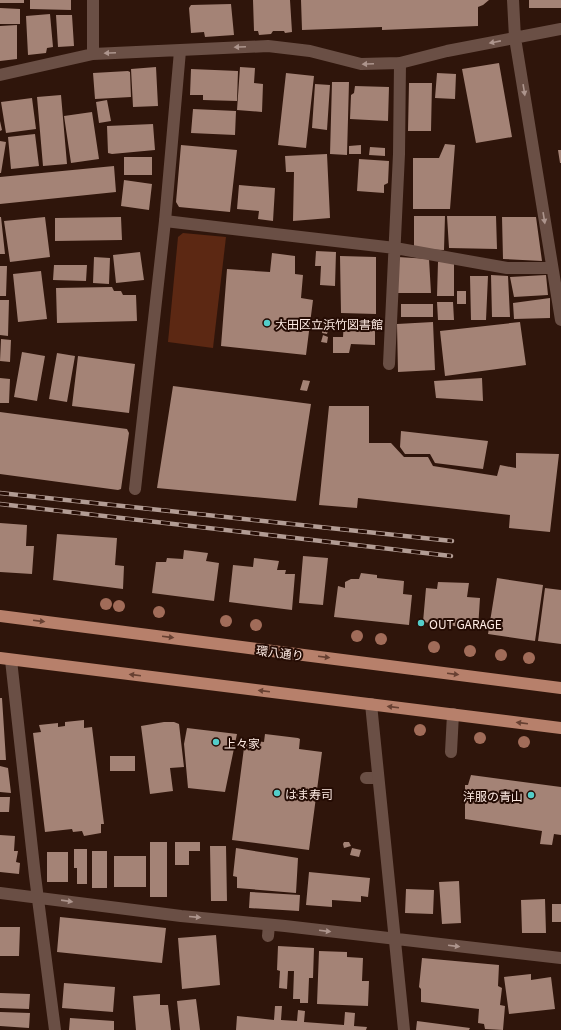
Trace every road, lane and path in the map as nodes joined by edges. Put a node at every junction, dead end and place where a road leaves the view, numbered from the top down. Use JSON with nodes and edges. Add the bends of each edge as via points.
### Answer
{"nodes":[{"id":1,"x":93,"y":0,"type":"edge"},
{"id":2,"x":513,"y":0,"type":"edge"},
{"id":3,"x":561,"y":29,"type":"edge"},
{"id":4,"x":515,"y":38,"type":"junction"},
{"id":5,"x":180,"y":51,"type":"junction"},
{"id":6,"x":93,"y":54,"type":"junction"},
{"id":7,"x":400,"y":63,"type":"junction"},
{"id":8,"x":0,"y":75,"type":"edge"},
{"id":9,"x":165,"y":221,"type":"junction"},
{"id":10,"x":395,"y":248,"type":"junction"},
{"id":11,"x":552,"y":268,"type":"junction"},
{"id":12,"x":561,"y":320,"type":"edge"},
{"id":13,"x":389,"y":364,"type":"dead end"},
{"id":14,"x":135,"y":489,"type":"dead end"},
{"id":15,"x":0,"y":616,"type":"edge"},
{"id":16,"x":5,"y":659,"type":"edge"},
{"id":17,"x":561,"y":688,"type":"edge"},
{"id":18,"x":370,"y":704,"type":"junction"},
{"id":19,"x":452,"y":714,"type":"junction"},
{"id":20,"x":561,"y":728,"type":"edge"},
{"id":21,"x":451,"y":752,"type":"dead end"},
{"id":22,"x":0,"y":893,"type":"edge"},
{"id":23,"x":38,"y":897,"type":"junction"},
{"id":24,"x":394,"y":939,"type":"junction"},
{"id":25,"x":561,"y":958,"type":"edge"},
{"id":26,"x":55,"y":1030,"type":"edge"},
{"id":27,"x":404,"y":1030,"type":"edge"}],
"edges":[{"from":1,"to":6,"type":"street"},
{"from":2,"to":4,"type":"street"},
{"from":3,"to":4,"type":"street"},
{"from":4,"to":7,"type":"street","one_way":true},
{"from":4,"to":11,"type":"street","one_way":true},
{"from":5,"to":6,"type":"street","one_way":true},
{"from":7,"to":5,"type":"street","one_way":true,"via":[[361,64],[310,51],[268,46]]},
{"from":5,"to":9,"type":"street"},
{"from":6,"to":8,"type":"street"},
{"from":7,"to":10,"type":"street"},
{"from":9,"to":10,"type":"street"},
{"from":9,"to":14,"type":"street"},
{"from":10,"to":11,"type":"street","via":[[507,268]]},
{"from":10,"to":13,"type":"street"},
{"from":11,"to":12,"type":"street"},
{"from":15,"to":17,"type":"main road","name":"環八通り","one_way":true},
{"from":18,"to":16,"type":"main road","one_way":true},
{"from":16,"to":23,"type":"street"},
{"from":19,"to":18,"type":"main road","one_way":true},
{"from":18,"to":24,"type":"street","via":[[372,778]]},
{"from":20,"to":19,"type":"main road","one_way":true},
{"from":19,"to":21,"type":"street"},
{"from":22,"to":23,"type":"street"},
{"from":23,"to":24,"type":"street","one_way":true,"via":[[269,930]]},
{"from":23,"to":26,"type":"street"},
{"from":24,"to":25,"type":"street","one_way":true},
{"from":24,"to":27,"type":"street"}]}
